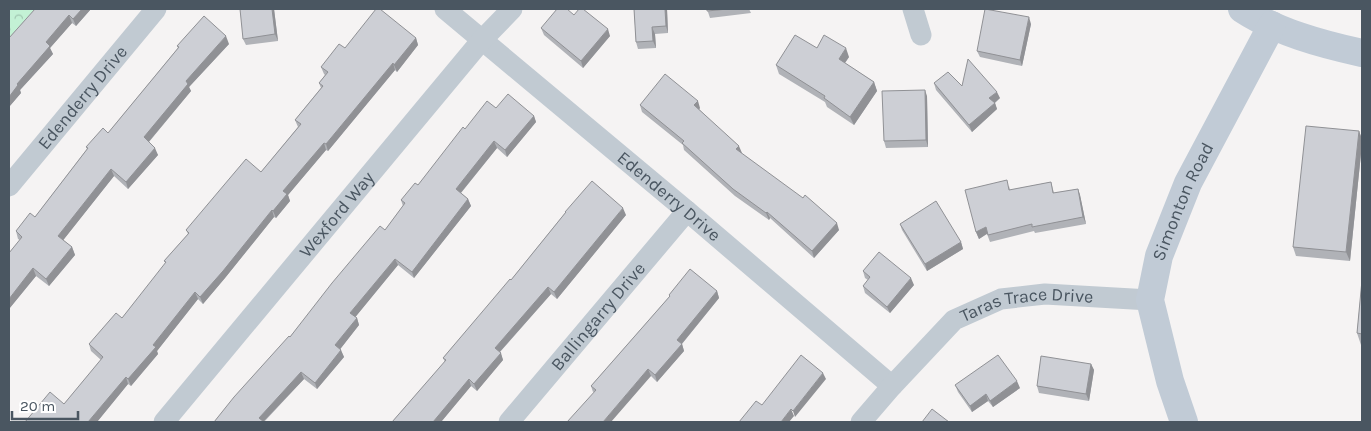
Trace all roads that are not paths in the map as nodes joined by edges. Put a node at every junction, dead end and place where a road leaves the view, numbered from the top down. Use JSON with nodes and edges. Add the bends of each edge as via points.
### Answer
{"nodes":[{"id":1,"x":156,"y":9,"type":"edge"},
{"id":2,"x":445,"y":9,"type":"edge"},
{"id":3,"x":512,"y":9,"type":"edge"},
{"id":4,"x":913,"y":9,"type":"edge"},
{"id":5,"x":1242,"y":9,"type":"edge"},
{"id":6,"x":1272,"y":25,"type":"junction"},
{"id":7,"x":921,"y":35,"type":"dead end"},
{"id":8,"x":481,"y":41,"type":"junction"},
{"id":9,"x":1362,"y":53,"type":"edge"},
{"id":10,"x":9,"y":186,"type":"edge"},
{"id":11,"x":687,"y":211,"type":"junction"},
{"id":12,"x":1150,"y":300,"type":"junction"},
{"id":13,"x":892,"y":386,"type":"junction"},
{"id":14,"x":164,"y":422,"type":"edge"},
{"id":15,"x":509,"y":422,"type":"edge"},
{"id":16,"x":861,"y":422,"type":"edge"},
{"id":17,"x":1184,"y":422,"type":"edge"}],
"edges":[{"from":1,"to":10,"type":"street","name":"Edenderry Drive"},
{"from":2,"to":8,"type":"street","name":"Edenderry Drive"},
{"from":3,"to":8,"type":"street","name":"Wexford Way"},
{"from":4,"to":7,"type":"street"},
{"from":5,"to":6,"type":"street"},
{"from":6,"to":9,"type":"street","via":[[1328,46]]},
{"from":6,"to":12,"type":"street","name":"Simonton Road","via":[[1188,183],[1159,256]]},
{"from":8,"to":11,"type":"street","name":"Edenderry Drive"},
{"from":8,"to":14,"type":"street","name":"Wexford Way"},
{"from":11,"to":13,"type":"street","name":"Edenderry Drive"},
{"from":11,"to":15,"type":"street","name":"Ballingarry Drive"},
{"from":12,"to":13,"type":"street","name":"Taras Trace Drive","via":[[1045,294],[1001,299],[954,320]]},
{"from":12,"to":17,"type":"street","name":"Simonton Road"},
{"from":13,"to":16,"type":"street","name":"Taras Trace Drive"}]}
